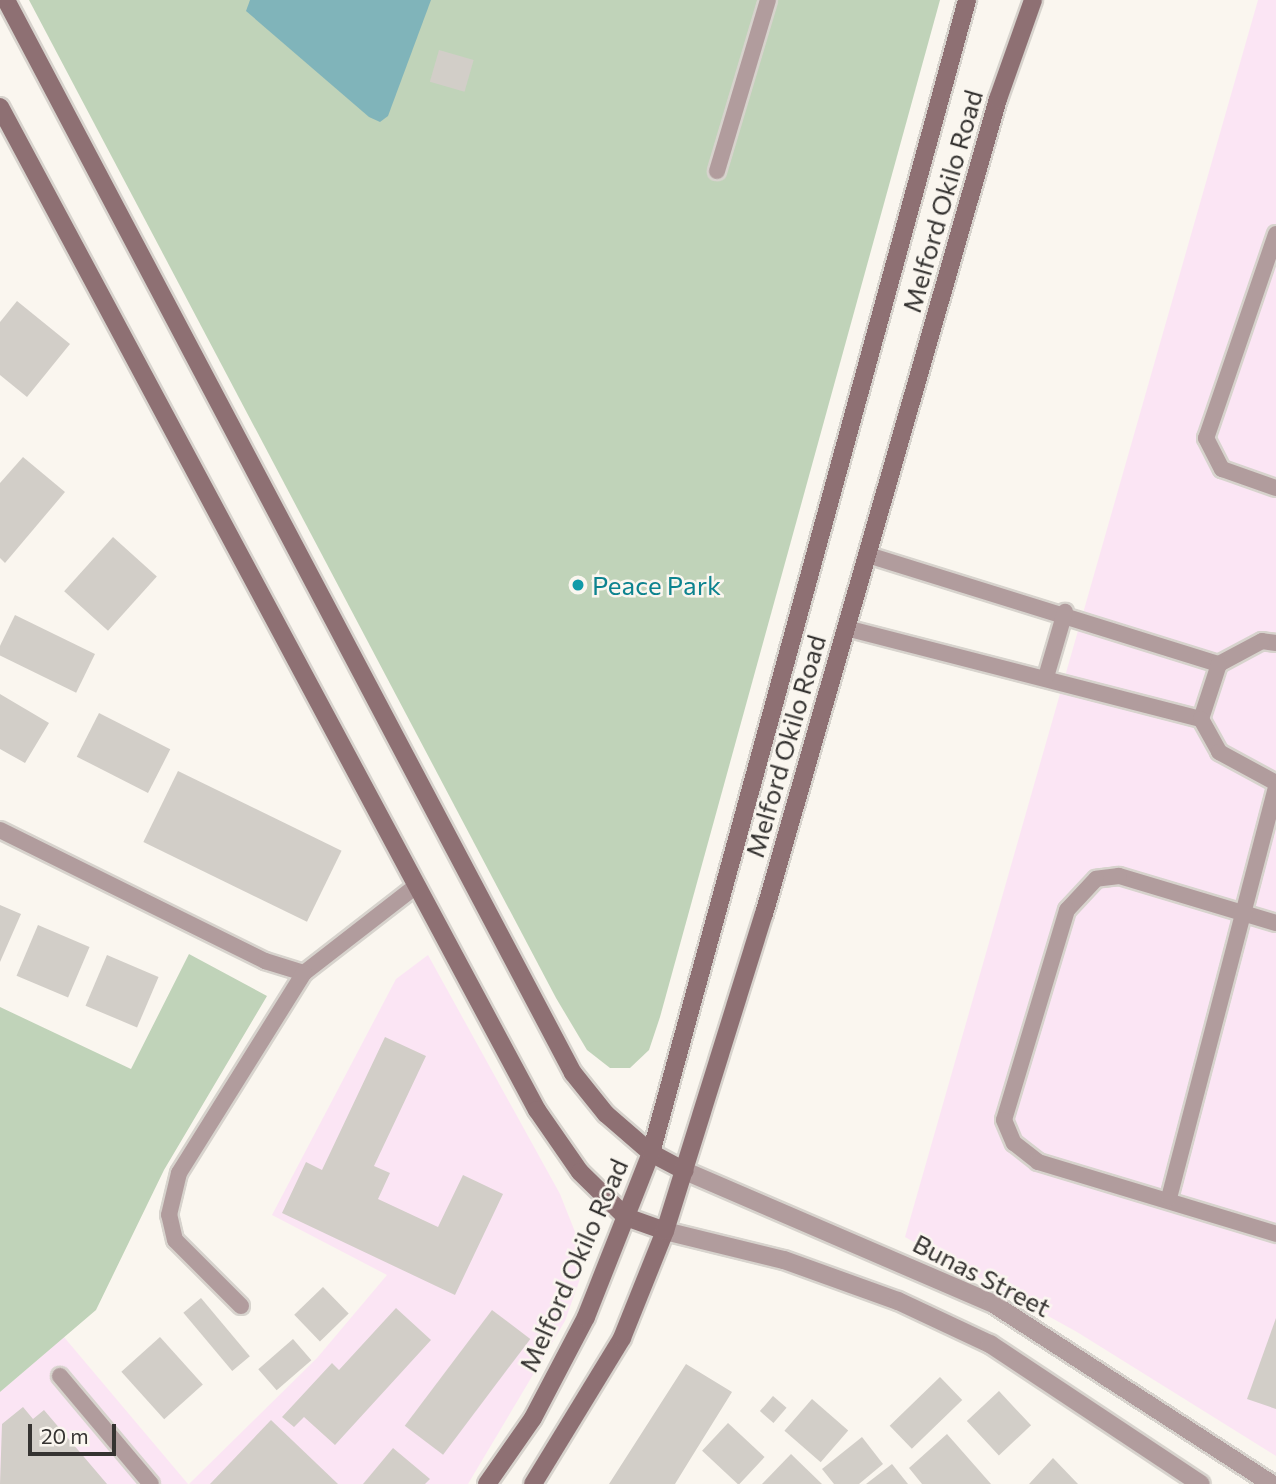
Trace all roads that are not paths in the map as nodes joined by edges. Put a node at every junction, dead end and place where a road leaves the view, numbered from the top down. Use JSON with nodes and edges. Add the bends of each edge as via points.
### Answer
{"nodes":[{"id":1,"x":6,"y":0,"type":"edge"},
{"id":2,"x":768,"y":0,"type":"edge"},
{"id":3,"x":967,"y":0,"type":"edge"},
{"id":4,"x":1033,"y":0,"type":"edge"},
{"id":5,"x":0,"y":107,"type":"edge"},
{"id":6,"x":717,"y":171,"type":"dead end"},
{"id":7,"x":1276,"y":234,"type":"edge"},
{"id":8,"x":1276,"y":488,"type":"edge"},
{"id":9,"x":868,"y":555,"type":"junction"},
{"id":10,"x":1065,"y":612,"type":"junction"},
{"id":11,"x":846,"y":628,"type":"junction"},
{"id":12,"x":1276,"y":643,"type":"edge"},
{"id":13,"x":1219,"y":664,"type":"junction"},
{"id":14,"x":1046,"y":677,"type":"junction"},
{"id":15,"x":1201,"y":719,"type":"junction"},
{"id":16,"x":1276,"y":785,"type":"edge"},
{"id":17,"x":0,"y":830,"type":"edge"},
{"id":18,"x":415,"y":887,"type":"junction"},
{"id":19,"x":1242,"y":913,"type":"junction"},
{"id":20,"x":1276,"y":923,"type":"edge"},
{"id":21,"x":304,"y":973,"type":"junction"},
{"id":22,"x":651,"y":1153,"type":"junction"},
{"id":23,"x":685,"y":1171,"type":"junction"},
{"id":24,"x":1168,"y":1198,"type":"junction"},
{"id":25,"x":626,"y":1217,"type":"junction"},
{"id":26,"x":665,"y":1231,"type":"junction"},
{"id":27,"x":1276,"y":1234,"type":"edge"},
{"id":28,"x":241,"y":1306,"type":"dead end"},
{"id":29,"x":60,"y":1376,"type":"dead end"},
{"id":30,"x":151,"y":1484,"type":"edge"},
{"id":31,"x":487,"y":1484,"type":"edge"},
{"id":32,"x":533,"y":1484,"type":"edge"},
{"id":33,"x":1201,"y":1484,"type":"edge"},
{"id":34,"x":1272,"y":1484,"type":"edge"}],
"edges":[{"from":1,"to":22,"type":"main road","via":[[567,1063],[606,1114]]},
{"from":2,"to":6,"type":"lane"},
{"from":3,"to":22,"type":"main road","name":"Melford Okilo Road"},
{"from":4,"to":9,"type":"main road","name":"Melford Okilo Road","via":[[998,99]]},
{"from":5,"to":18,"type":"main road"},
{"from":7,"to":8,"type":"lane","via":[[1206,438],[1223,469]]},
{"from":9,"to":10,"type":"lane"},
{"from":9,"to":11,"type":"main road","name":"Melford Okilo Road"},
{"from":10,"to":13,"type":"lane"},
{"from":10,"to":14,"type":"lane"},
{"from":11,"to":14,"type":"lane"},
{"from":11,"to":23,"type":"main road","name":"Melford Okilo Road"},
{"from":12,"to":13,"type":"lane","via":[[1262,641]]},
{"from":13,"to":15,"type":"lane"},
{"from":14,"to":15,"type":"lane"},
{"from":15,"to":16,"type":"lane","via":[[1219,752]]},
{"from":16,"to":19,"type":"lane"},
{"from":17,"to":21,"type":"lane","via":[[265,961]]},
{"from":18,"to":21,"type":"lane"},
{"from":18,"to":25,"type":"main road","via":[[537,1110],[580,1172]]},
{"from":19,"to":20,"type":"lane"},
{"from":19,"to":24,"type":"lane"},
{"from":19,"to":24,"type":"lane","via":[[1119,876],[1096,879],[1080,892],[1068,910],[1004,1120],[1014,1143],[1038,1162]]},
{"from":21,"to":28,"type":"lane","via":[[178,1173],[169,1215],[175,1240]]},
{"from":22,"to":23,"type":"main road"},
{"from":22,"to":25,"type":"main road","name":"Melford Okilo Road"},
{"from":23,"to":26,"type":"main road","name":"Melford Okilo Road"},
{"from":23,"to":34,"type":"street","name":"Bunas Street","via":[[992,1303]]},
{"from":24,"to":27,"type":"lane"},
{"from":25,"to":26,"type":"main road"},
{"from":25,"to":31,"type":"main road","name":"Melford Okilo Road","via":[[574,1339],[533,1418]]},
{"from":26,"to":32,"type":"main road","name":"Melford Okilo Road","via":[[622,1338]]},
{"from":26,"to":33,"type":"street","via":[[784,1260],[898,1301],[980,1339]]},
{"from":29,"to":30,"type":"lane"}]}
